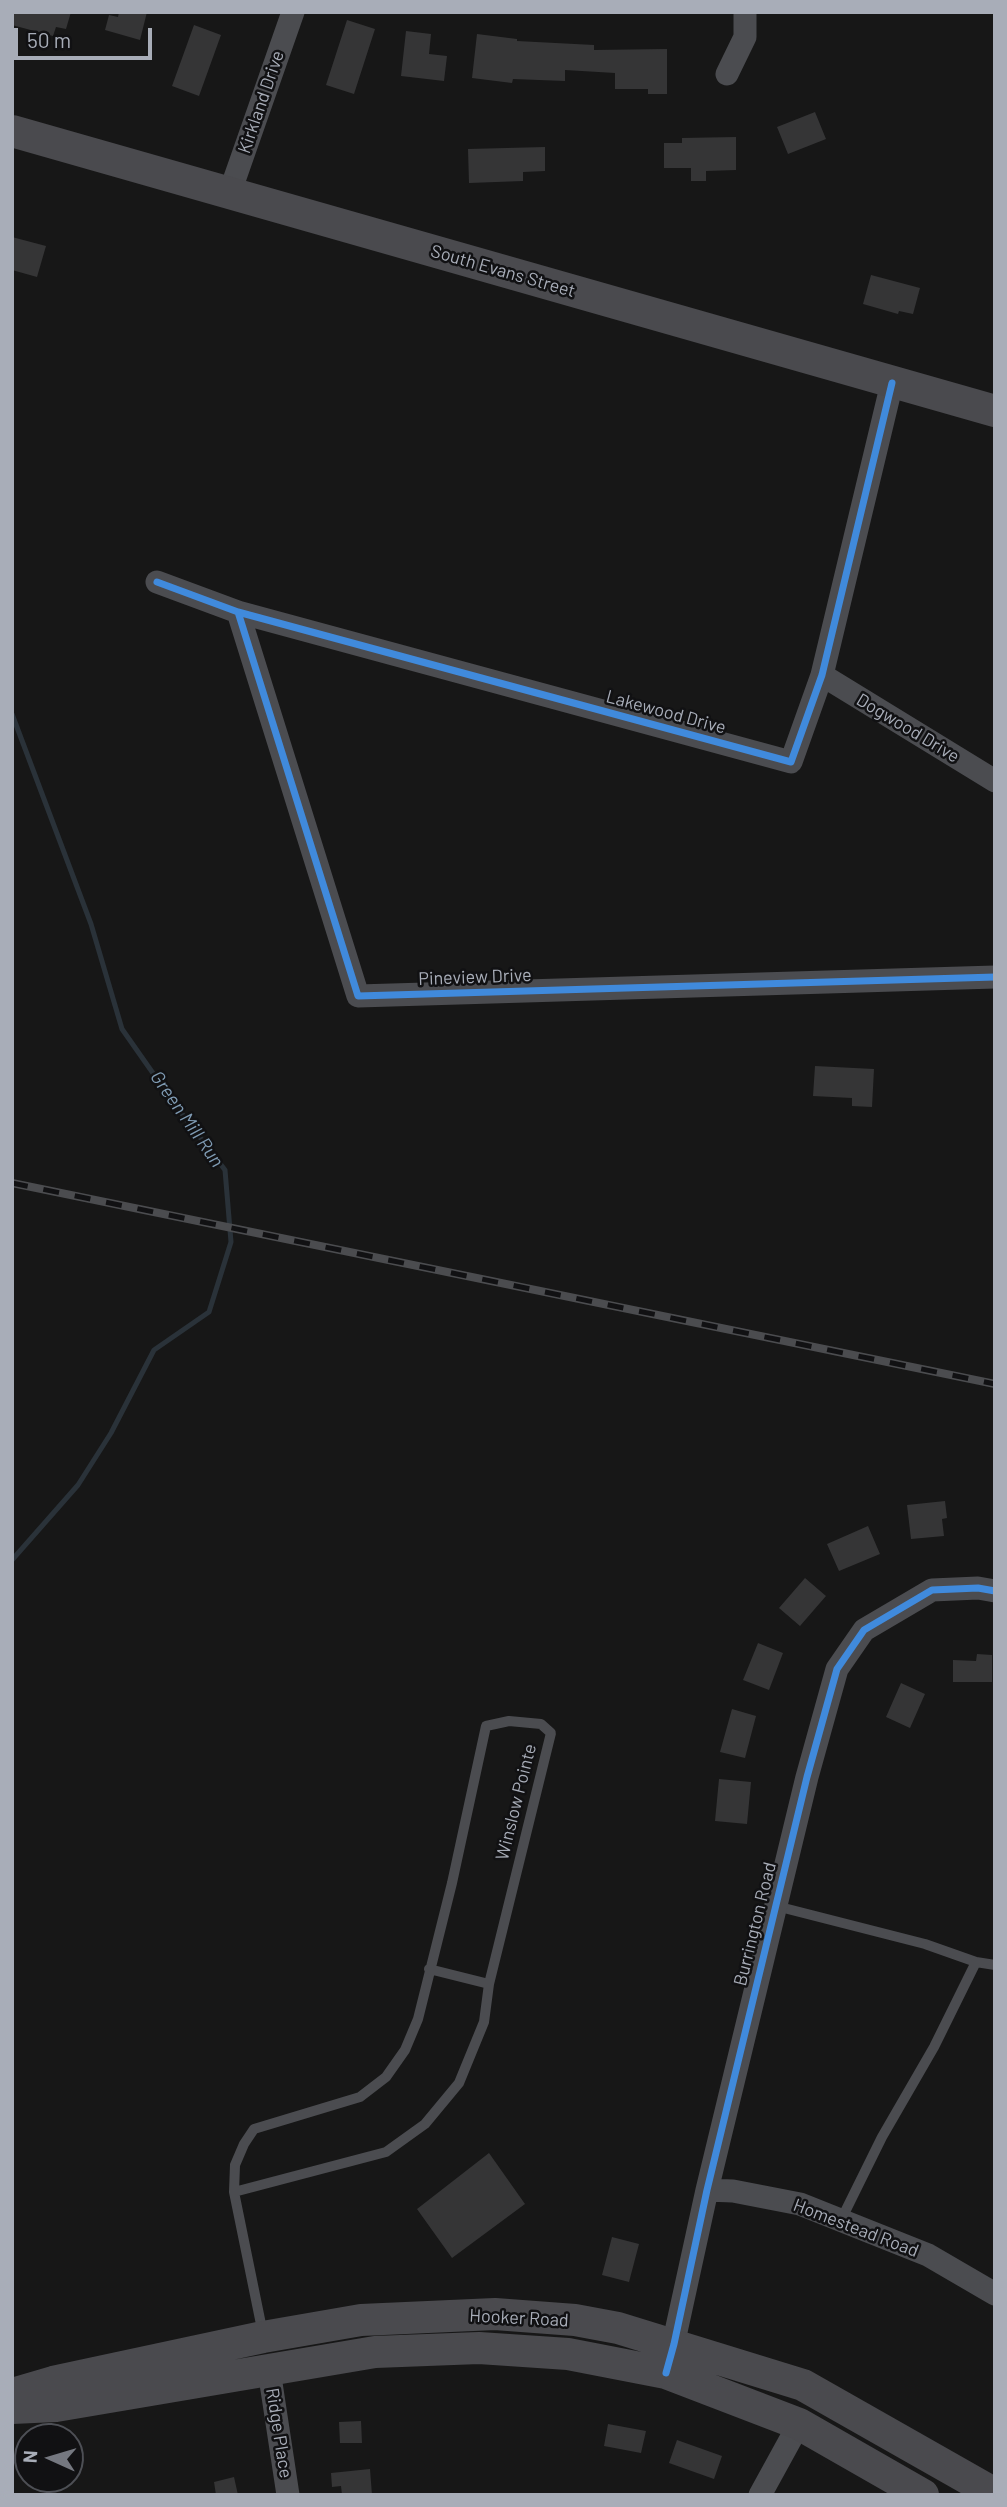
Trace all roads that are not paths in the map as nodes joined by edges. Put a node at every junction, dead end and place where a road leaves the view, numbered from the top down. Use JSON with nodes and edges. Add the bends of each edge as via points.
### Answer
{"nodes":[{"id":1,"x":293,"y":12,"type":"edge"},
{"id":2,"x":745,"y":12,"type":"edge"},
{"id":3,"x":727,"y":74,"type":"dead end"},
{"id":4,"x":12,"y":131,"type":"edge"},
{"id":5,"x":230,"y":192,"type":"junction"},
{"id":6,"x":892,"y":383,"type":"junction"},
{"id":7,"x":995,"y":411,"type":"edge"},
{"id":8,"x":157,"y":582,"type":"dead end"},
{"id":9,"x":238,"y":612,"type":"junction"},
{"id":10,"x":822,"y":675,"type":"junction"},
{"id":11,"x":995,"y":781,"type":"edge"},
{"id":12,"x":995,"y":977,"type":"edge"},
{"id":13,"x":995,"y":1591,"type":"edge"},
{"id":14,"x":776,"y":1906,"type":"junction"},
{"id":15,"x":976,"y":1962,"type":"junction"},
{"id":16,"x":995,"y":1965,"type":"edge"},
{"id":17,"x":429,"y":1969,"type":"junction"},
{"id":18,"x":489,"y":1984,"type":"junction"},
{"id":19,"x":707,"y":2190,"type":"junction"},
{"id":20,"x":234,"y":2192,"type":"junction"},
{"id":21,"x":841,"y":2220,"type":"junction"},
{"id":22,"x":995,"y":2294,"type":"edge"},
{"id":23,"x":263,"y":2337,"type":"junction"},
{"id":24,"x":670,"y":2359,"type":"junction"},
{"id":25,"x":269,"y":2370,"type":"junction"},
{"id":26,"x":13,"y":2403,"type":"edge"},
{"id":27,"x":799,"y":2424,"type":"junction"},
{"id":28,"x":995,"y":2494,"type":"edge"},
{"id":29,"x":288,"y":2495,"type":"edge"},
{"id":30,"x":760,"y":2495,"type":"edge"},
{"id":31,"x":923,"y":2495,"type":"edge"}],
"edges":[{"from":1,"to":5,"type":"street","name":"Kirkland Drive"},
{"from":2,"to":3,"type":"street","via":[[745,37]]},
{"from":4,"to":5,"type":"main road","name":"South Evans Street"},
{"from":5,"to":6,"type":"main road","name":"South Evans Street"},
{"from":6,"to":7,"type":"main road","name":"South Evans Street"},
{"from":6,"to":10,"type":"street","name":"Lakewood Drive"},
{"from":8,"to":9,"type":"street","name":"Lakewood Drive"},
{"from":9,"to":10,"type":"street","name":"Lakewood Drive","via":[[791,762]]},
{"from":9,"to":12,"type":"street","name":"Pineview Drive","via":[[358,996]]},
{"from":10,"to":11,"type":"street","name":"Dogwood Drive"},
{"from":13,"to":14,"type":"street","name":"Burrington Road","via":[[932,1590],[864,1630],[837,1669]]},
{"from":14,"to":15,"type":"lane","via":[[925,1944]]},
{"from":14,"to":19,"type":"street","name":"Burrington Road"},
{"from":15,"to":16,"type":"lane"},
{"from":15,"to":21,"type":"lane"},
{"from":17,"to":18,"type":"lane"},
{"from":17,"to":18,"type":"lane","name":"Winslow Pointe","via":[[486,1726],[509,1721],[541,1724],[551,1733]]},
{"from":17,"to":20,"type":"lane","name":"Winslow Pointe","via":[[418,2019],[405,2050],[386,2077],[360,2097],[254,2129],[235,2165]]},
{"from":18,"to":20,"type":"lane","name":"Winslow Pointe","via":[[484,2022],[459,2083],[425,2124],[386,2152]]},
{"from":19,"to":21,"type":"street","name":"Homestead Road","via":[[800,2204]]},
{"from":19,"to":24,"type":"street","name":"Burrington Road"},
{"from":20,"to":23,"type":"lane","name":"Winslow Pointe"},
{"from":21,"to":22,"type":"street","name":"Homestead Road","via":[[928,2255]]},
{"from":23,"to":24,"type":"main road","name":"Hooker Road","via":[[361,2320],[495,2314],[618,2328]]},
{"from":23,"to":26,"type":"main road","name":"Hooker Road","via":[[53,2382]]},
{"from":24,"to":25,"type":"main road","name":"Hooker Road","via":[[479,2348],[375,2352]]},
{"from":24,"to":27,"type":"main road","name":"Hooker Road"},
{"from":24,"to":28,"type":"main road","name":"Hooker Road","via":[[803,2385]]},
{"from":25,"to":26,"type":"main road","name":"Hooker Road","via":[[56,2406]]},
{"from":25,"to":29,"type":"street","name":"Ridge Place"},
{"from":27,"to":30,"type":"street"},
{"from":27,"to":31,"type":"main road","name":"Hooker Road"}]}
